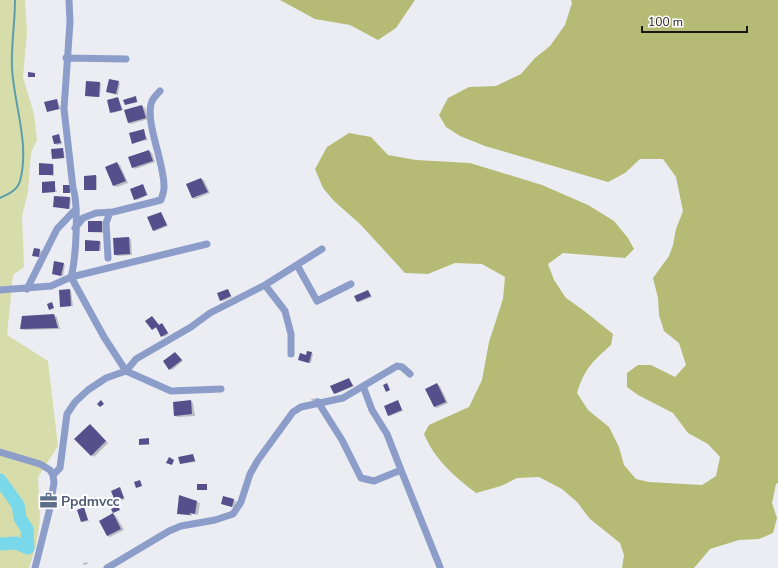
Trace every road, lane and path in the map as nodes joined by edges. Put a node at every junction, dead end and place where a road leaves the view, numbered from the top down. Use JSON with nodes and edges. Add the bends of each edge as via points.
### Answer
{"nodes":[{"id":1,"x":69,"y":0,"type":"edge"},
{"id":2,"x":66,"y":58,"type":"junction"},
{"id":3,"x":126,"y":59,"type":"dead end"},
{"id":4,"x":160,"y":91,"type":"dead end"},
{"id":5,"x":76,"y":209,"type":"junction"},
{"id":6,"x":110,"y":212,"type":"junction"},
{"id":7,"x":75,"y":228,"type":"junction"},
{"id":8,"x":207,"y":244,"type":"dead end"},
{"id":9,"x":322,"y":249,"type":"dead end"},
{"id":10,"x":108,"y":258,"type":"dead end"},
{"id":11,"x":297,"y":265,"type":"junction"},
{"id":12,"x":71,"y":277,"type":"junction"},
{"id":13,"x":351,"y":284,"type":"dead end"},
{"id":14,"x":265,"y":285,"type":"junction"},
{"id":15,"x":27,"y":289,"type":"junction"},
{"id":16,"x":0,"y":290,"type":"edge"},
{"id":17,"x":291,"y":354,"type":"dead end"},
{"id":18,"x":126,"y":370,"type":"junction"},
{"id":19,"x":410,"y":374,"type":"dead end"},
{"id":20,"x":363,"y":386,"type":"junction"},
{"id":21,"x":221,"y":389,"type":"dead end"},
{"id":22,"x":318,"y":402,"type":"junction"},
{"id":23,"x":0,"y":452,"type":"edge"},
{"id":24,"x":400,"y":470,"type":"junction"},
{"id":25,"x":53,"y":475,"type":"junction"},
{"id":26,"x":440,"y":567,"type":"edge"},
{"id":27,"x":35,"y":568,"type":"edge"},
{"id":28,"x":107,"y":568,"type":"edge"}],
"edges":[{"from":1,"to":2,"type":"street","via":[[70,22]]},
{"from":2,"to":3,"type":"street"},
{"from":2,"to":5,"type":"street","via":[[64,126]]},
{"from":4,"to":6,"type":"street","via":[[151,104],[152,126],[164,180],[161,200]]},
{"from":5,"to":7,"type":"street"},
{"from":5,"to":15,"type":"street","via":[[57,228]]},
{"from":6,"to":7,"type":"street","via":[[96,213],[83,218]]},
{"from":6,"to":10,"type":"street","via":[[106,223]]},
{"from":7,"to":12,"type":"street","via":[[75,265]]},
{"from":8,"to":12,"type":"street"},
{"from":9,"to":11,"type":"street"},
{"from":11,"to":13,"type":"street","via":[[317,301]]},
{"from":11,"to":14,"type":"street"},
{"from":12,"to":15,"type":"street","via":[[51,286]]},
{"from":12,"to":18,"type":"street"},
{"from":14,"to":17,"type":"street","via":[[285,311],[291,334]]},
{"from":14,"to":18,"type":"street","via":[[210,313],[174,338],[136,359]]},
{"from":15,"to":16,"type":"street"},
{"from":18,"to":21,"type":"street","via":[[170,391]]},
{"from":18,"to":25,"type":"street","via":[[106,378],[75,402],[67,414],[60,468]]},
{"from":19,"to":20,"type":"street","via":[[397,366]]},
{"from":20,"to":22,"type":"street","via":[[343,398]]},
{"from":20,"to":24,"type":"street","via":[[372,410],[387,434]]},
{"from":22,"to":24,"type":"street","via":[[342,440],[361,478],[374,482]]},
{"from":22,"to":28,"type":"street","via":[[296,409],[280,426],[250,474],[241,502],[234,514],[175,528]]},
{"from":23,"to":25,"type":"street","via":[[40,464]]},
{"from":24,"to":26,"type":"street"},
{"from":25,"to":27,"type":"street","via":[[49,512]]}]}
